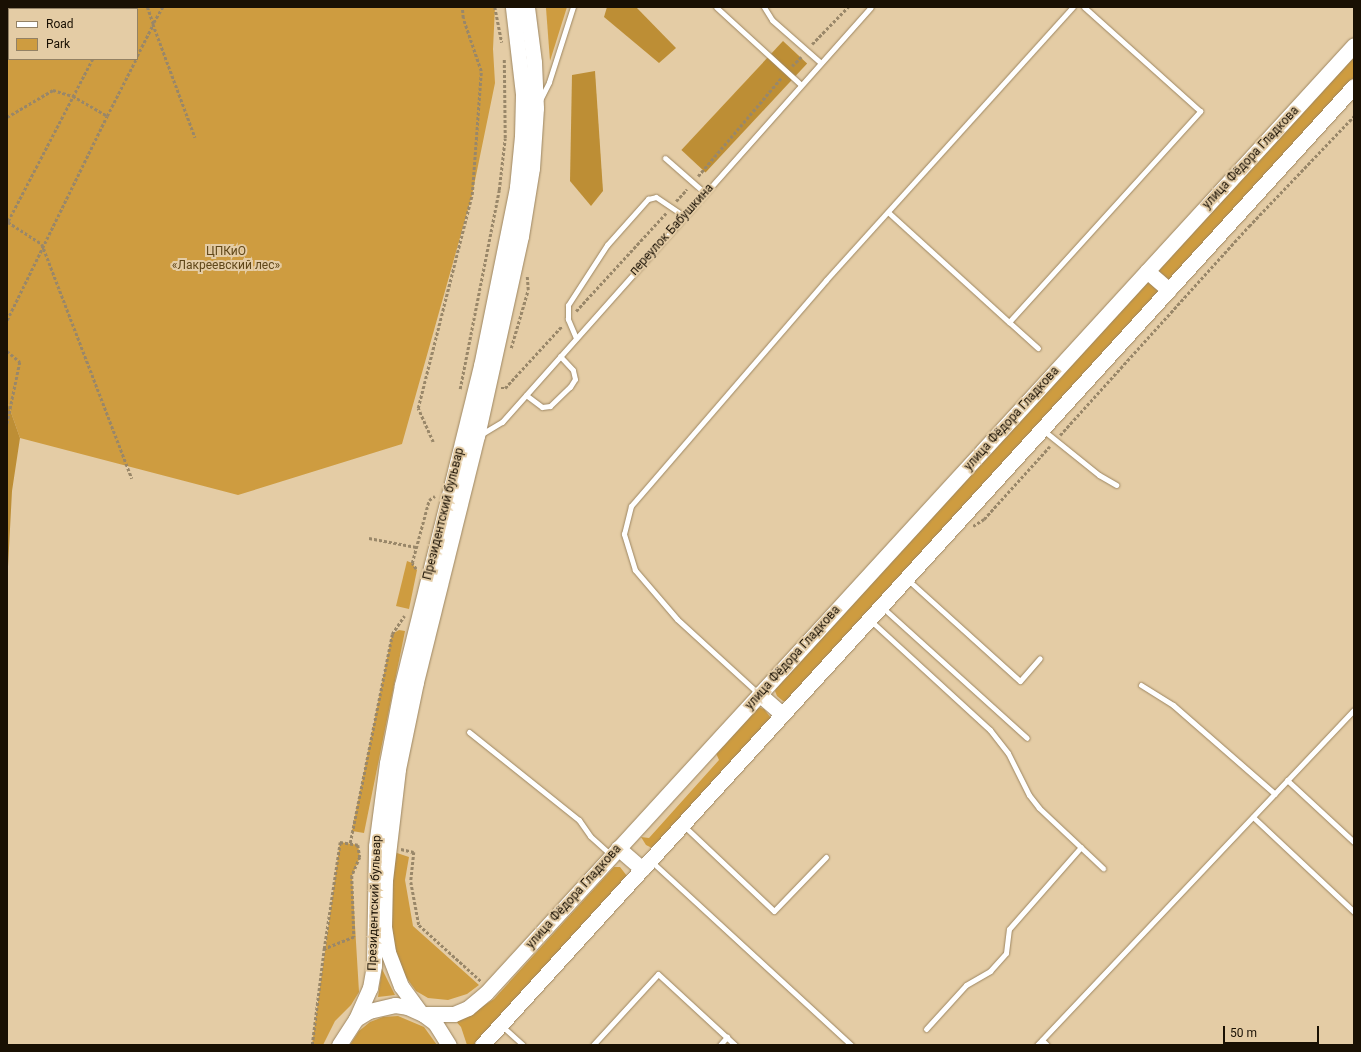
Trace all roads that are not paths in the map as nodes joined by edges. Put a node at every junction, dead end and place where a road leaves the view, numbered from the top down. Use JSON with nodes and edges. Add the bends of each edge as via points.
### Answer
{"nodes":[{"id":1,"x":513,"y":7,"type":"edge"},
{"id":2,"x":527,"y":7,"type":"edge"},
{"id":3,"x":574,"y":7,"type":"edge"},
{"id":4,"x":716,"y":7,"type":"edge"},
{"id":5,"x":764,"y":7,"type":"edge"},
{"id":6,"x":871,"y":7,"type":"edge"},
{"id":7,"x":1073,"y":7,"type":"edge"},
{"id":8,"x":1084,"y":7,"type":"edge"},
{"id":9,"x":1354,"y":45,"type":"edge"},
{"id":10,"x":821,"y":63,"type":"junction"},
{"id":11,"x":802,"y":85,"type":"junction"},
{"id":12,"x":1354,"y":86,"type":"edge"},
{"id":13,"x":536,"y":108,"type":"junction"},
{"id":14,"x":665,"y":158,"type":"dead end"},
{"id":15,"x":705,"y":193,"type":"junction"},
{"id":16,"x":888,"y":212,"type":"junction"},
{"id":17,"x":684,"y":216,"type":"junction"},
{"id":18,"x":1147,"y":271,"type":"junction"},
{"id":19,"x":1169,"y":290,"type":"junction"},
{"id":20,"x":1009,"y":322,"type":"junction"},
{"id":21,"x":576,"y":338,"type":"junction"},
{"id":22,"x":1038,"y":348,"type":"dead end"},
{"id":23,"x":560,"y":356,"type":"junction"},
{"id":24,"x":526,"y":395,"type":"junction"},
{"id":25,"x":1042,"y":429,"type":"junction"},
{"id":26,"x":470,"y":436,"type":"junction"},
{"id":27,"x":1116,"y":484,"type":"dead end"},
{"id":28,"x":906,"y":579,"type":"junction"},
{"id":29,"x":881,"y":606,"type":"junction"},
{"id":30,"x":869,"y":619,"type":"junction"},
{"id":31,"x":1040,"y":658,"type":"dead end"},
{"id":32,"x":1141,"y":685,"type":"dead end"},
{"id":33,"x":759,"y":694,"type":"junction"},
{"id":34,"x":1354,"y":710,"type":"edge"},
{"id":35,"x":782,"y":714,"type":"junction"},
{"id":36,"x":469,"y":732,"type":"dead end"},
{"id":37,"x":1027,"y":738,"type":"dead end"},
{"id":38,"x":1287,"y":780,"type":"junction"},
{"id":39,"x":1275,"y":794,"type":"junction"},
{"id":40,"x":1253,"y":817,"type":"junction"},
{"id":41,"x":682,"y":824,"type":"junction"},
{"id":42,"x":1354,"y":842,"type":"edge"},
{"id":43,"x":1081,"y":848,"type":"junction"},
{"id":44,"x":615,"y":852,"type":"junction"},
{"id":45,"x":826,"y":857,"type":"dead end"},
{"id":46,"x":646,"y":864,"type":"junction"},
{"id":47,"x":1103,"y":868,"type":"dead end"},
{"id":48,"x":1354,"y":912,"type":"edge"},
{"id":49,"x":421,"y":1013,"type":"junction"},
{"id":50,"x":356,"y":1019,"type":"junction"},
{"id":51,"x":500,"y":1024,"type":"junction"},
{"id":52,"x":926,"y":1029,"type":"dead end"},
{"id":53,"x":727,"y":1037,"type":"junction"},
{"id":54,"x":1042,"y":1040,"type":"junction"},
{"id":55,"x":339,"y":1045,"type":"edge"},
{"id":56,"x":449,"y":1045,"type":"edge"},
{"id":57,"x":482,"y":1045,"type":"edge"},
{"id":58,"x":523,"y":1045,"type":"edge"},
{"id":59,"x":593,"y":1045,"type":"edge"},
{"id":60,"x":720,"y":1045,"type":"edge"},
{"id":61,"x":735,"y":1045,"type":"edge"},
{"id":62,"x":851,"y":1045,"type":"edge"},
{"id":63,"x":1037,"y":1045,"type":"edge"},
{"id":64,"x":1047,"y":1045,"type":"edge"}],
"edges":[{"from":1,"to":26,"type":"main road","name":"Президентский бульвар","via":[[523,94],[517,187],[481,366]]},
{"from":2,"to":13,"type":"main road","name":"Президентский бульвар","via":[[534,62]]},
{"from":3,"to":13,"type":"lane","via":[[549,82]]},
{"from":4,"to":11,"type":"lane"},
{"from":5,"to":10,"type":"lane","via":[[772,20]]},
{"from":6,"to":10,"type":"lane","name":"переулок Бабушкина"},
{"from":7,"to":16,"type":"lane"},
{"from":8,"to":20,"type":"lane","via":[[1200,111]]},
{"from":9,"to":18,"type":"main road","name":"улица Фёдора Гладкова"},
{"from":10,"to":11,"type":"lane","name":"переулок Бабушкина"},
{"from":11,"to":15,"type":"lane","name":"переулок Бабушкина"},
{"from":12,"to":19,"type":"main road"},
{"from":13,"to":26,"type":"main road","name":"Президентский бульвар","via":[[532,168],[521,236]]},
{"from":14,"to":15,"type":"lane"},
{"from":15,"to":17,"type":"lane","name":"переулок Бабушкина"},
{"from":16,"to":20,"type":"lane"},
{"from":16,"to":33,"type":"lane","via":[[631,506],[624,534],[635,570],[677,619]]},
{"from":17,"to":21,"type":"lane","name":"переулок Бабушкина"},
{"from":17,"to":21,"type":"lane","via":[[656,197],[648,199],[608,245],[568,305],[568,319]]},
{"from":18,"to":19,"type":"main road"},
{"from":18,"to":33,"type":"main road","name":"улица Фёдора Гладкова"},
{"from":19,"to":25,"type":"main road"},
{"from":20,"to":22,"type":"lane"},
{"from":21,"to":23,"type":"lane","name":"переулок Бабушкина"},
{"from":23,"to":24,"type":"lane","name":"переулок Бабушкина"},
{"from":23,"to":24,"type":"lane","via":[[574,370],[575,379],[570,388],[550,406],[542,407]]},
{"from":24,"to":26,"type":"lane","name":"переулок Бабушкина","via":[[502,422]]},
{"from":25,"to":27,"type":"lane","via":[[1099,475]]},
{"from":25,"to":28,"type":"main road"},
{"from":26,"to":49,"type":"main road","name":"Президентский бульвар","via":[[398,769],[385,880],[384,927],[388,952],[401,986]]},
{"from":26,"to":50,"type":"main road","name":"Президентский бульвар","via":[[409,654],[387,763],[376,846],[374,965],[370,988]]},
{"from":28,"to":29,"type":"main road"},
{"from":28,"to":31,"type":"lane","via":[[1020,681]]},
{"from":29,"to":30,"type":"main road"},
{"from":29,"to":37,"type":"lane"},
{"from":30,"to":35,"type":"main road"},
{"from":30,"to":43,"type":"lane","via":[[990,730],[1008,754],[1029,795],[1039,808]]},
{"from":32,"to":39,"type":"lane","via":[[1173,705]]},
{"from":33,"to":35,"type":"main road"},
{"from":33,"to":44,"type":"main road","name":"улица Фёдора Гладкова"},
{"from":34,"to":38,"type":"lane"},
{"from":35,"to":41,"type":"main road"},
{"from":36,"to":44,"type":"lane","via":[[578,820],[590,836]]},
{"from":38,"to":39,"type":"lane"},
{"from":38,"to":42,"type":"lane"},
{"from":39,"to":40,"type":"lane"},
{"from":40,"to":48,"type":"lane"},
{"from":40,"to":54,"type":"lane"},
{"from":41,"to":45,"type":"lane","via":[[774,911]]},
{"from":41,"to":46,"type":"main road"},
{"from":43,"to":47,"type":"lane"},
{"from":43,"to":52,"type":"lane","via":[[1009,929],[1006,953],[990,970],[966,985]]},
{"from":44,"to":46,"type":"main road"},
{"from":44,"to":49,"type":"main road","name":"улица Фёдора Гладкова","via":[[486,993],[468,1008],[454,1014]]},
{"from":46,"to":51,"type":"main road"},
{"from":46,"to":62,"type":"lane"},
{"from":49,"to":50,"type":"main road","via":[[407,1007],[388,1006],[369,1011]]},
{"from":49,"to":56,"type":"main road","via":[[435,1023]]},
{"from":50,"to":55,"type":"main road","name":"Президентский бульвар"},
{"from":51,"to":57,"type":"main road"},
{"from":51,"to":58,"type":"lane"},
{"from":53,"to":59,"type":"lane","via":[[658,974]]},
{"from":53,"to":60,"type":"lane"},
{"from":53,"to":61,"type":"lane"},
{"from":54,"to":63,"type":"lane"},
{"from":54,"to":64,"type":"lane"}]}
